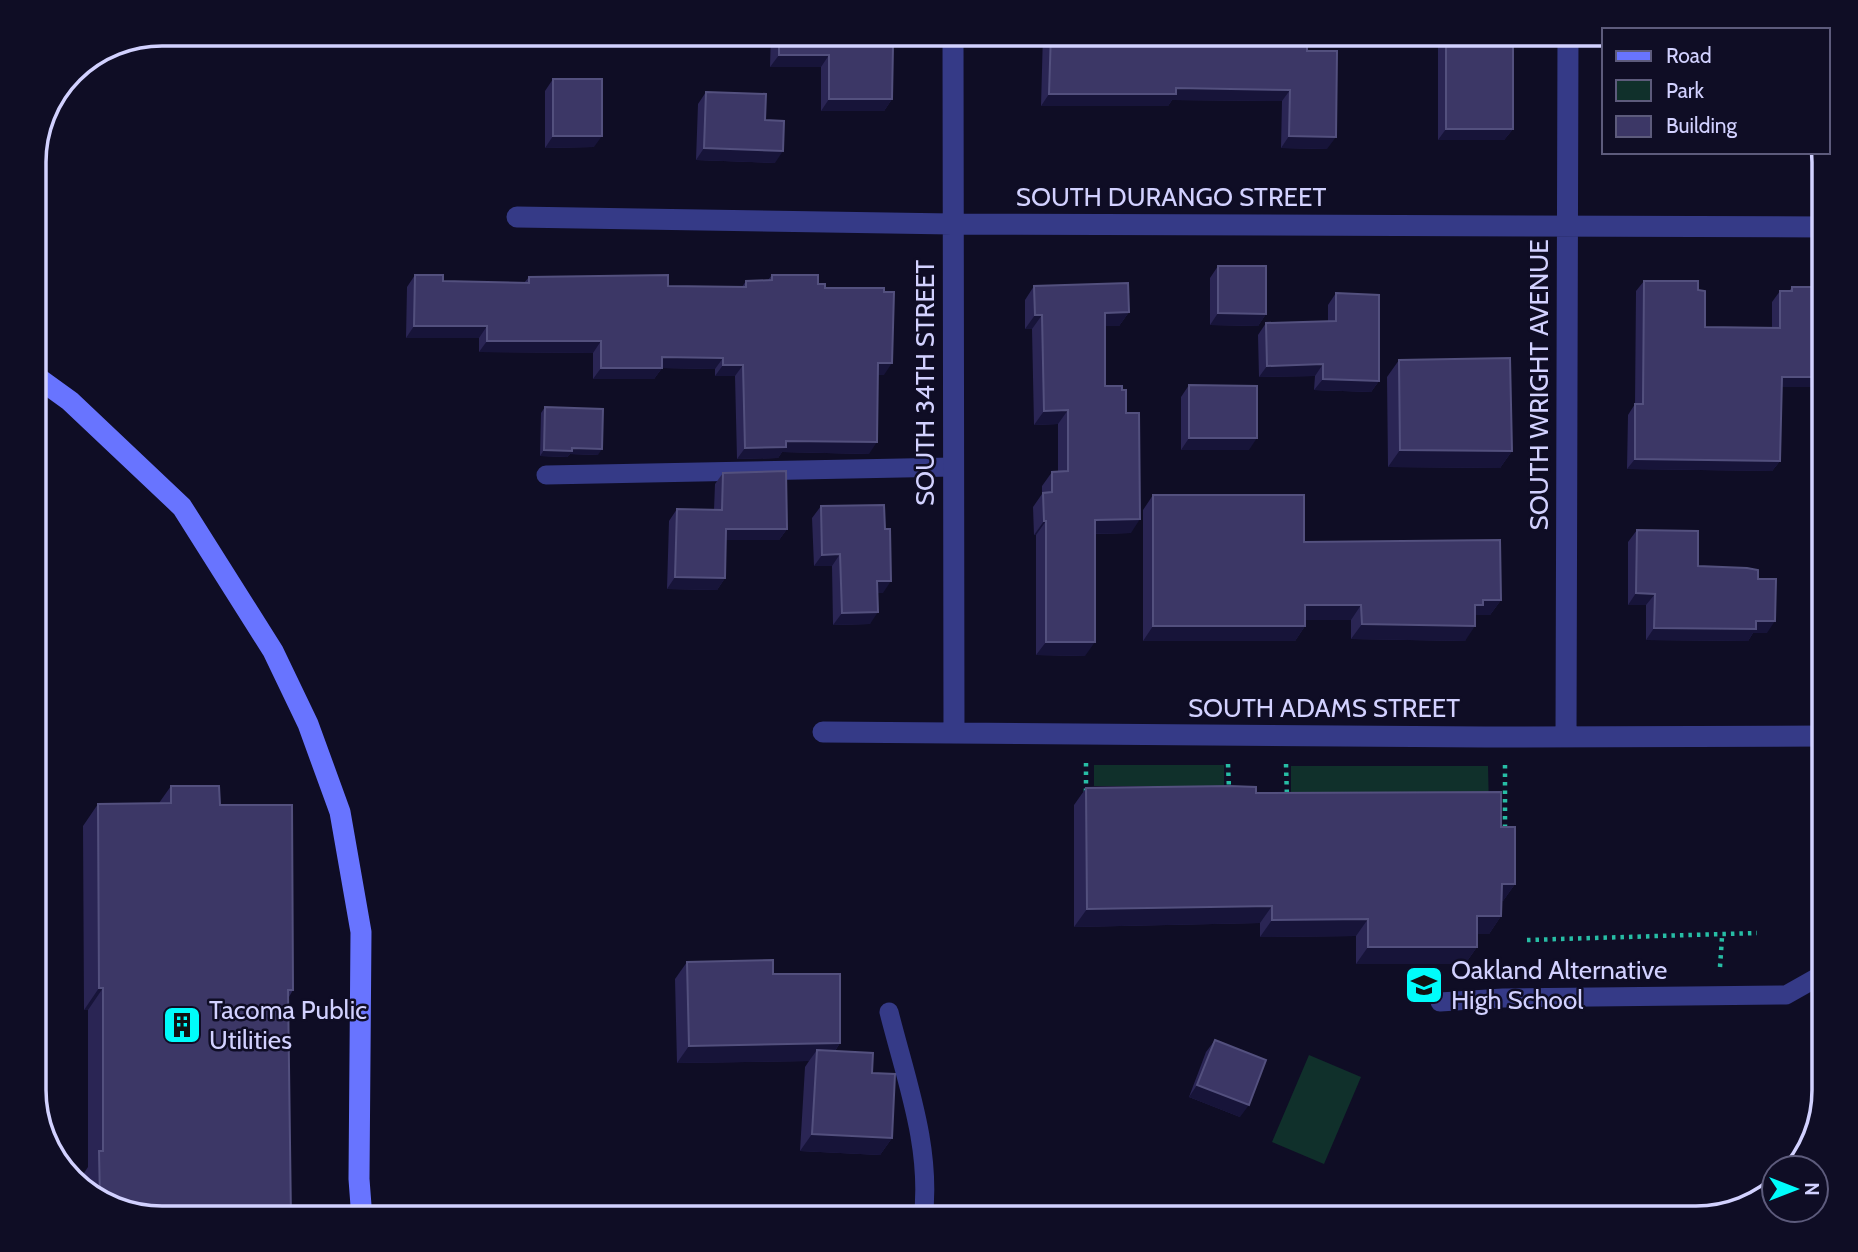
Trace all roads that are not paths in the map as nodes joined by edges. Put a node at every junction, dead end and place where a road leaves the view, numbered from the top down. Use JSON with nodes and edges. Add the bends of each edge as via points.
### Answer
{"nodes":[{"id":1,"x":953,"y":46,"type":"edge"},
{"id":2,"x":1569,"y":46,"type":"edge"},
{"id":3,"x":517,"y":217,"type":"dead end"},
{"id":4,"x":952,"y":224,"type":"junction"},
{"id":5,"x":1812,"y":227,"type":"edge"},
{"id":6,"x":1568,"y":228,"type":"junction"},
{"id":7,"x":46,"y":384,"type":"edge"},
{"id":8,"x":953,"y":467,"type":"junction"},
{"id":9,"x":546,"y":475,"type":"dead end"},
{"id":10,"x":823,"y":732,"type":"dead end"},
{"id":11,"x":954,"y":733,"type":"junction"},
{"id":12,"x":1812,"y":736,"type":"edge"},
{"id":13,"x":1566,"y":737,"type":"junction"},
{"id":14,"x":1812,"y":980,"type":"edge"},
{"id":15,"x":1440,"y":1002,"type":"dead end"},
{"id":16,"x":889,"y":1012,"type":"dead end"},
{"id":17,"x":362,"y":1206,"type":"edge"},
{"id":18,"x":925,"y":1206,"type":"edge"}],
"edges":[{"from":1,"to":4,"type":"street","name":"SOUTH 34TH STREET"},
{"from":2,"to":6,"type":"street","name":"SOUTH WRIGHT AVENUE"},
{"from":3,"to":4,"type":"street","name":"SOUTH DURANGO STREET"},
{"from":4,"to":6,"type":"street","name":"SOUTH DURANGO STREET"},
{"from":4,"to":8,"type":"street","name":"SOUTH 34TH STREET"},
{"from":5,"to":6,"type":"street","name":"SOUTH DURANGO STREET"},
{"from":6,"to":13,"type":"street","name":"SOUTH WRIGHT AVENUE"},
{"from":7,"to":17,"type":"street","via":[[70,401],[182,507],[272,651],[308,724],[340,812],[361,932]]},
{"from":8,"to":9,"type":"lane"},
{"from":8,"to":11,"type":"street","name":"SOUTH 34TH STREET"},
{"from":10,"to":11,"type":"street","name":"SOUTH ADAMS STREET"},
{"from":11,"to":13,"type":"street","name":"SOUTH ADAMS STREET"},
{"from":12,"to":13,"type":"street","name":"SOUTH ADAMS STREET"},
{"from":14,"to":15,"type":"lane","via":[[1786,995]]},
{"from":16,"to":18,"type":"lane","via":[[925,1158]]}]}
